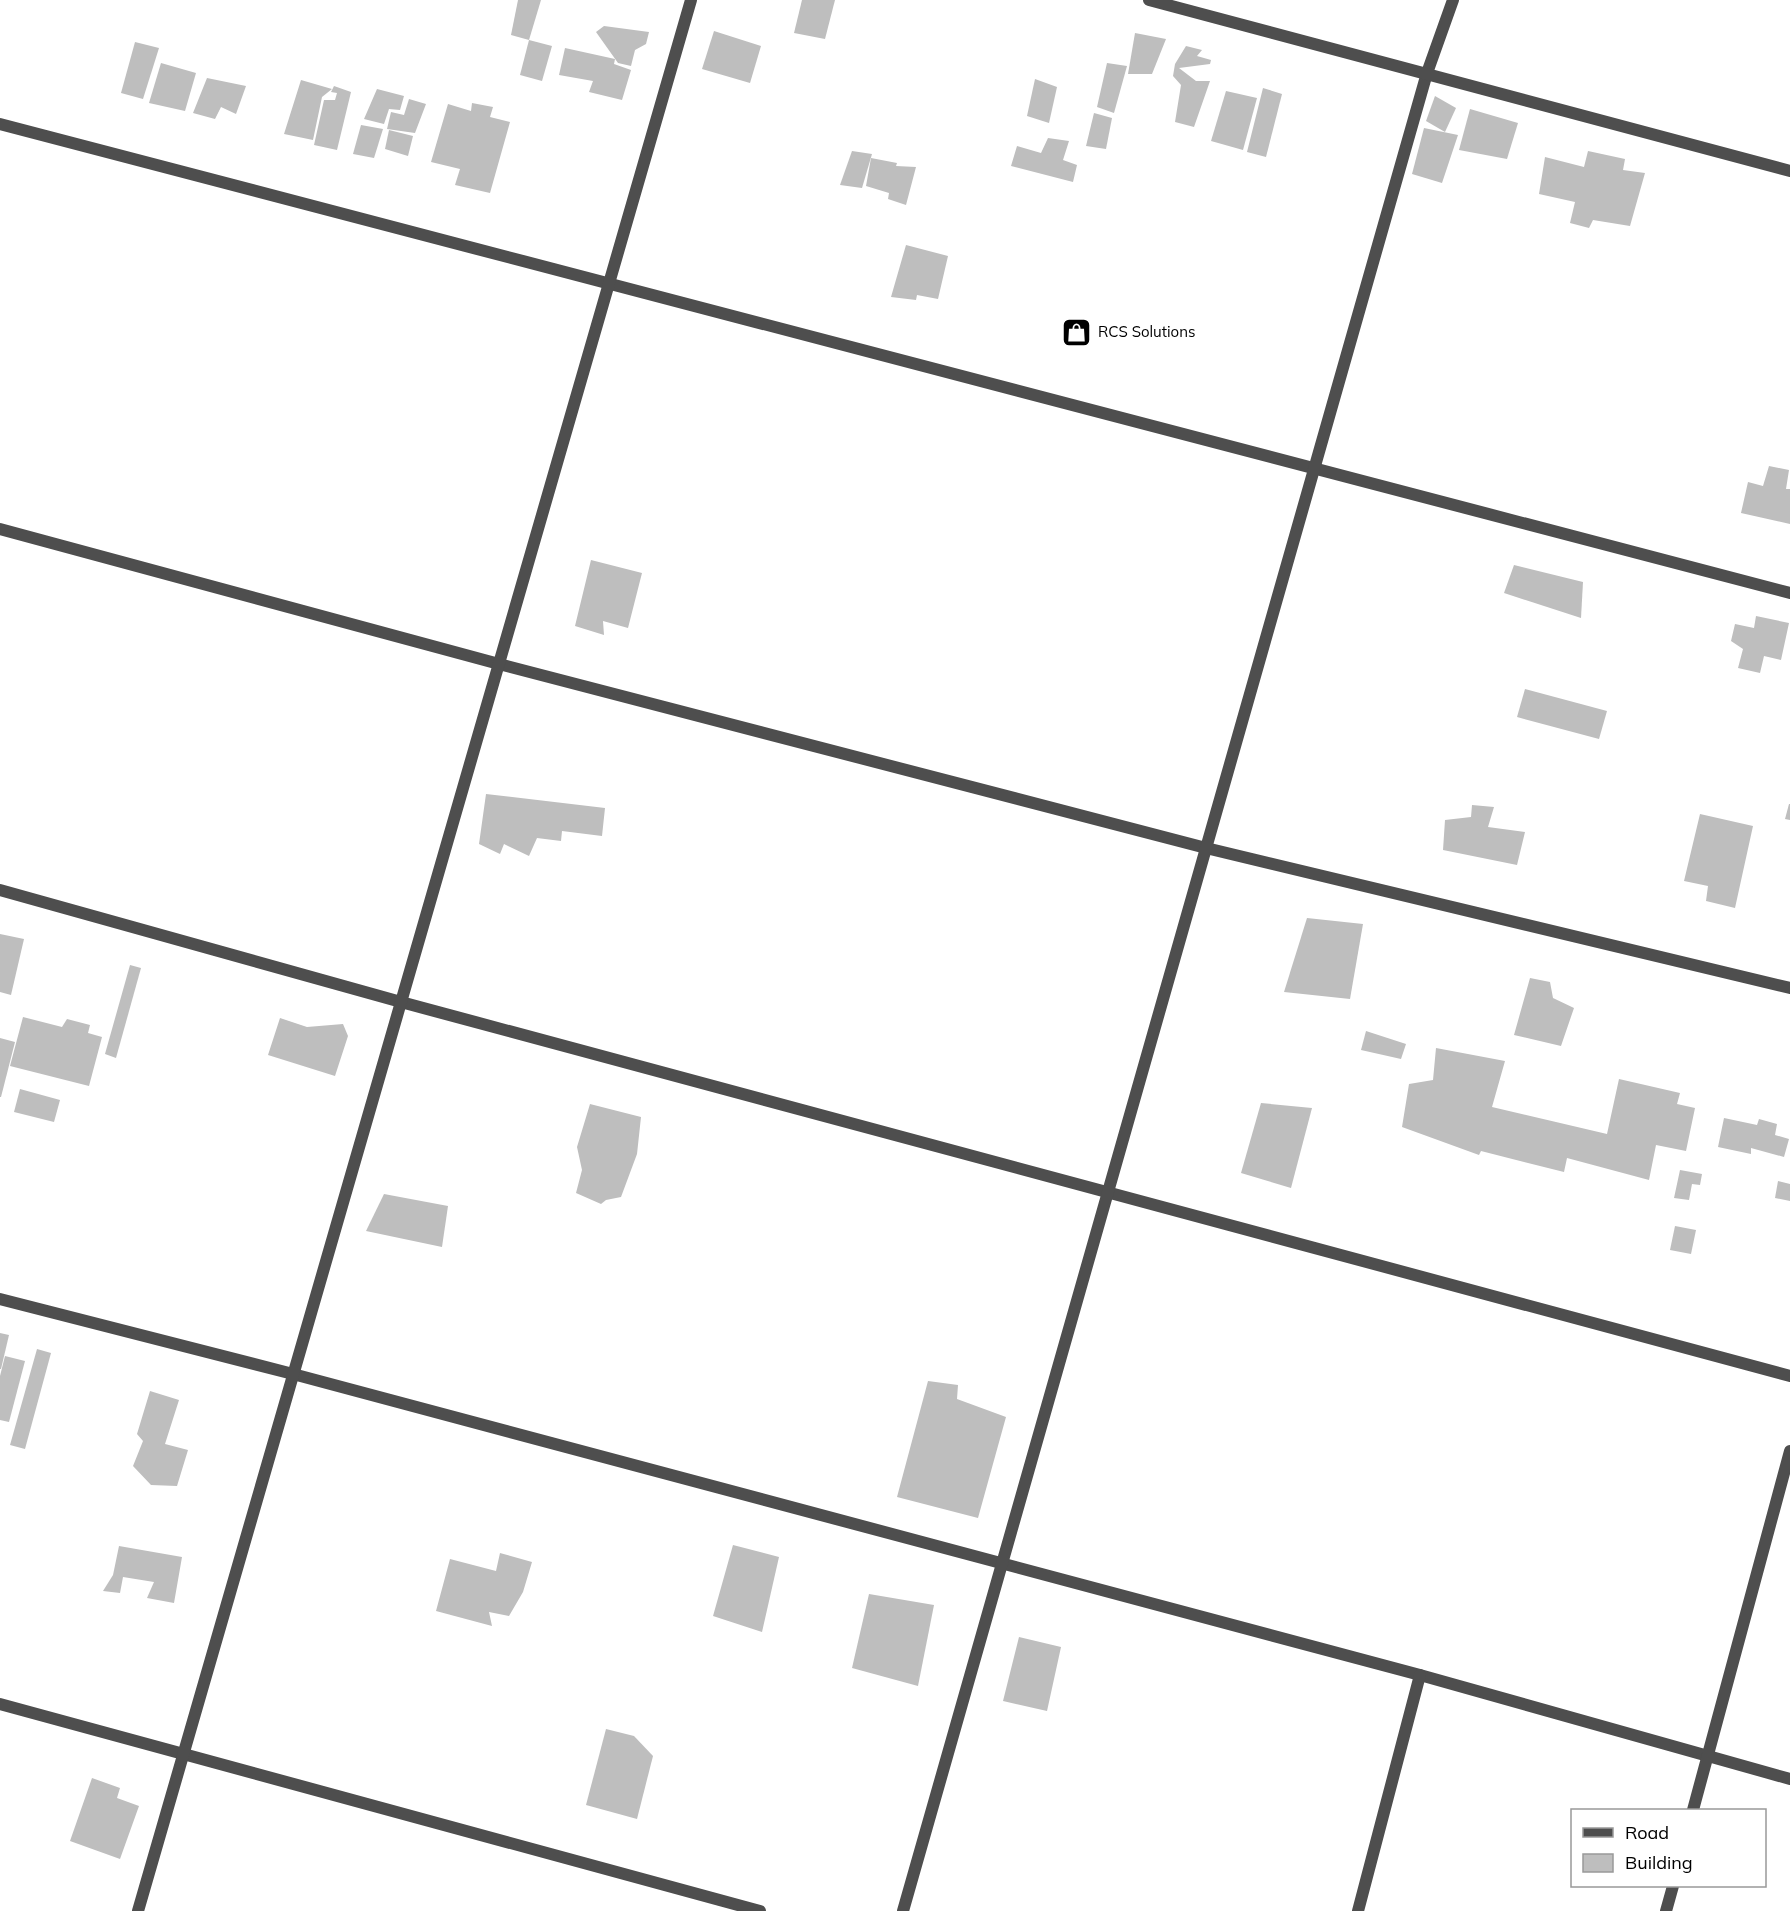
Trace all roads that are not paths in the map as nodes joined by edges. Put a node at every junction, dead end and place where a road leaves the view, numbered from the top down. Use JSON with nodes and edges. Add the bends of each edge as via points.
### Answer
{"nodes":[{"id":1,"x":691,"y":0,"type":"edge"},
{"id":2,"x":1149,"y":0,"type":"edge"},
{"id":3,"x":1453,"y":0,"type":"edge"},
{"id":4,"x":1427,"y":73,"type":"junction"},
{"id":5,"x":0,"y":124,"type":"edge"},
{"id":6,"x":1790,"y":171,"type":"edge"},
{"id":7,"x":609,"y":285,"type":"junction"},
{"id":8,"x":1314,"y":469,"type":"junction"},
{"id":9,"x":0,"y":529,"type":"edge"},
{"id":10,"x":1790,"y":593,"type":"edge"},
{"id":11,"x":499,"y":664,"type":"junction"},
{"id":12,"x":1206,"y":848,"type":"junction"},
{"id":13,"x":0,"y":890,"type":"edge"},
{"id":14,"x":1790,"y":988,"type":"edge"},
{"id":15,"x":401,"y":1002,"type":"junction"},
{"id":16,"x":1107,"y":1193,"type":"junction"},
{"id":17,"x":0,"y":1299,"type":"edge"},
{"id":18,"x":293,"y":1374,"type":"junction"},
{"id":19,"x":1790,"y":1376,"type":"edge"},
{"id":20,"x":1790,"y":1451,"type":"edge"},
{"id":21,"x":1002,"y":1564,"type":"junction"},
{"id":22,"x":1420,"y":1676,"type":"junction"},
{"id":23,"x":0,"y":1704,"type":"edge"},
{"id":24,"x":184,"y":1753,"type":"junction"},
{"id":25,"x":1708,"y":1757,"type":"junction"},
{"id":26,"x":1790,"y":1779,"type":"edge"},
{"id":27,"x":1693,"y":1809,"type":"edge"},
{"id":28,"x":1673,"y":1887,"type":"edge"},
{"id":29,"x":138,"y":1911,"type":"edge"},
{"id":30,"x":760,"y":1911,"type":"edge"},
{"id":31,"x":903,"y":1911,"type":"edge"},
{"id":32,"x":1358,"y":1911,"type":"edge"},
{"id":33,"x":1666,"y":1911,"type":"edge"}],
"edges":[{"from":1,"to":7,"type":"street"},
{"from":2,"to":4,"type":"street"},
{"from":3,"to":4,"type":"street"},
{"from":4,"to":6,"type":"street"},
{"from":4,"to":8,"type":"street"},
{"from":5,"to":7,"type":"street"},
{"from":7,"to":8,"type":"street"},
{"from":7,"to":11,"type":"street"},
{"from":8,"to":10,"type":"street"},
{"from":8,"to":12,"type":"street"},
{"from":9,"to":11,"type":"street"},
{"from":11,"to":12,"type":"street"},
{"from":11,"to":15,"type":"street"},
{"from":12,"to":14,"type":"street"},
{"from":12,"to":16,"type":"street"},
{"from":13,"to":15,"type":"street"},
{"from":15,"to":16,"type":"street"},
{"from":15,"to":18,"type":"street"},
{"from":16,"to":19,"type":"street"},
{"from":16,"to":21,"type":"street"},
{"from":17,"to":18,"type":"street"},
{"from":18,"to":21,"type":"street"},
{"from":18,"to":24,"type":"street"},
{"from":20,"to":25,"type":"street"},
{"from":21,"to":22,"type":"street"},
{"from":21,"to":31,"type":"street"},
{"from":22,"to":25,"type":"street"},
{"from":22,"to":32,"type":"street"},
{"from":23,"to":24,"type":"street"},
{"from":24,"to":29,"type":"street"},
{"from":24,"to":30,"type":"street"},
{"from":25,"to":26,"type":"street"},
{"from":25,"to":27,"type":"street"},
{"from":28,"to":33,"type":"street"}]}
